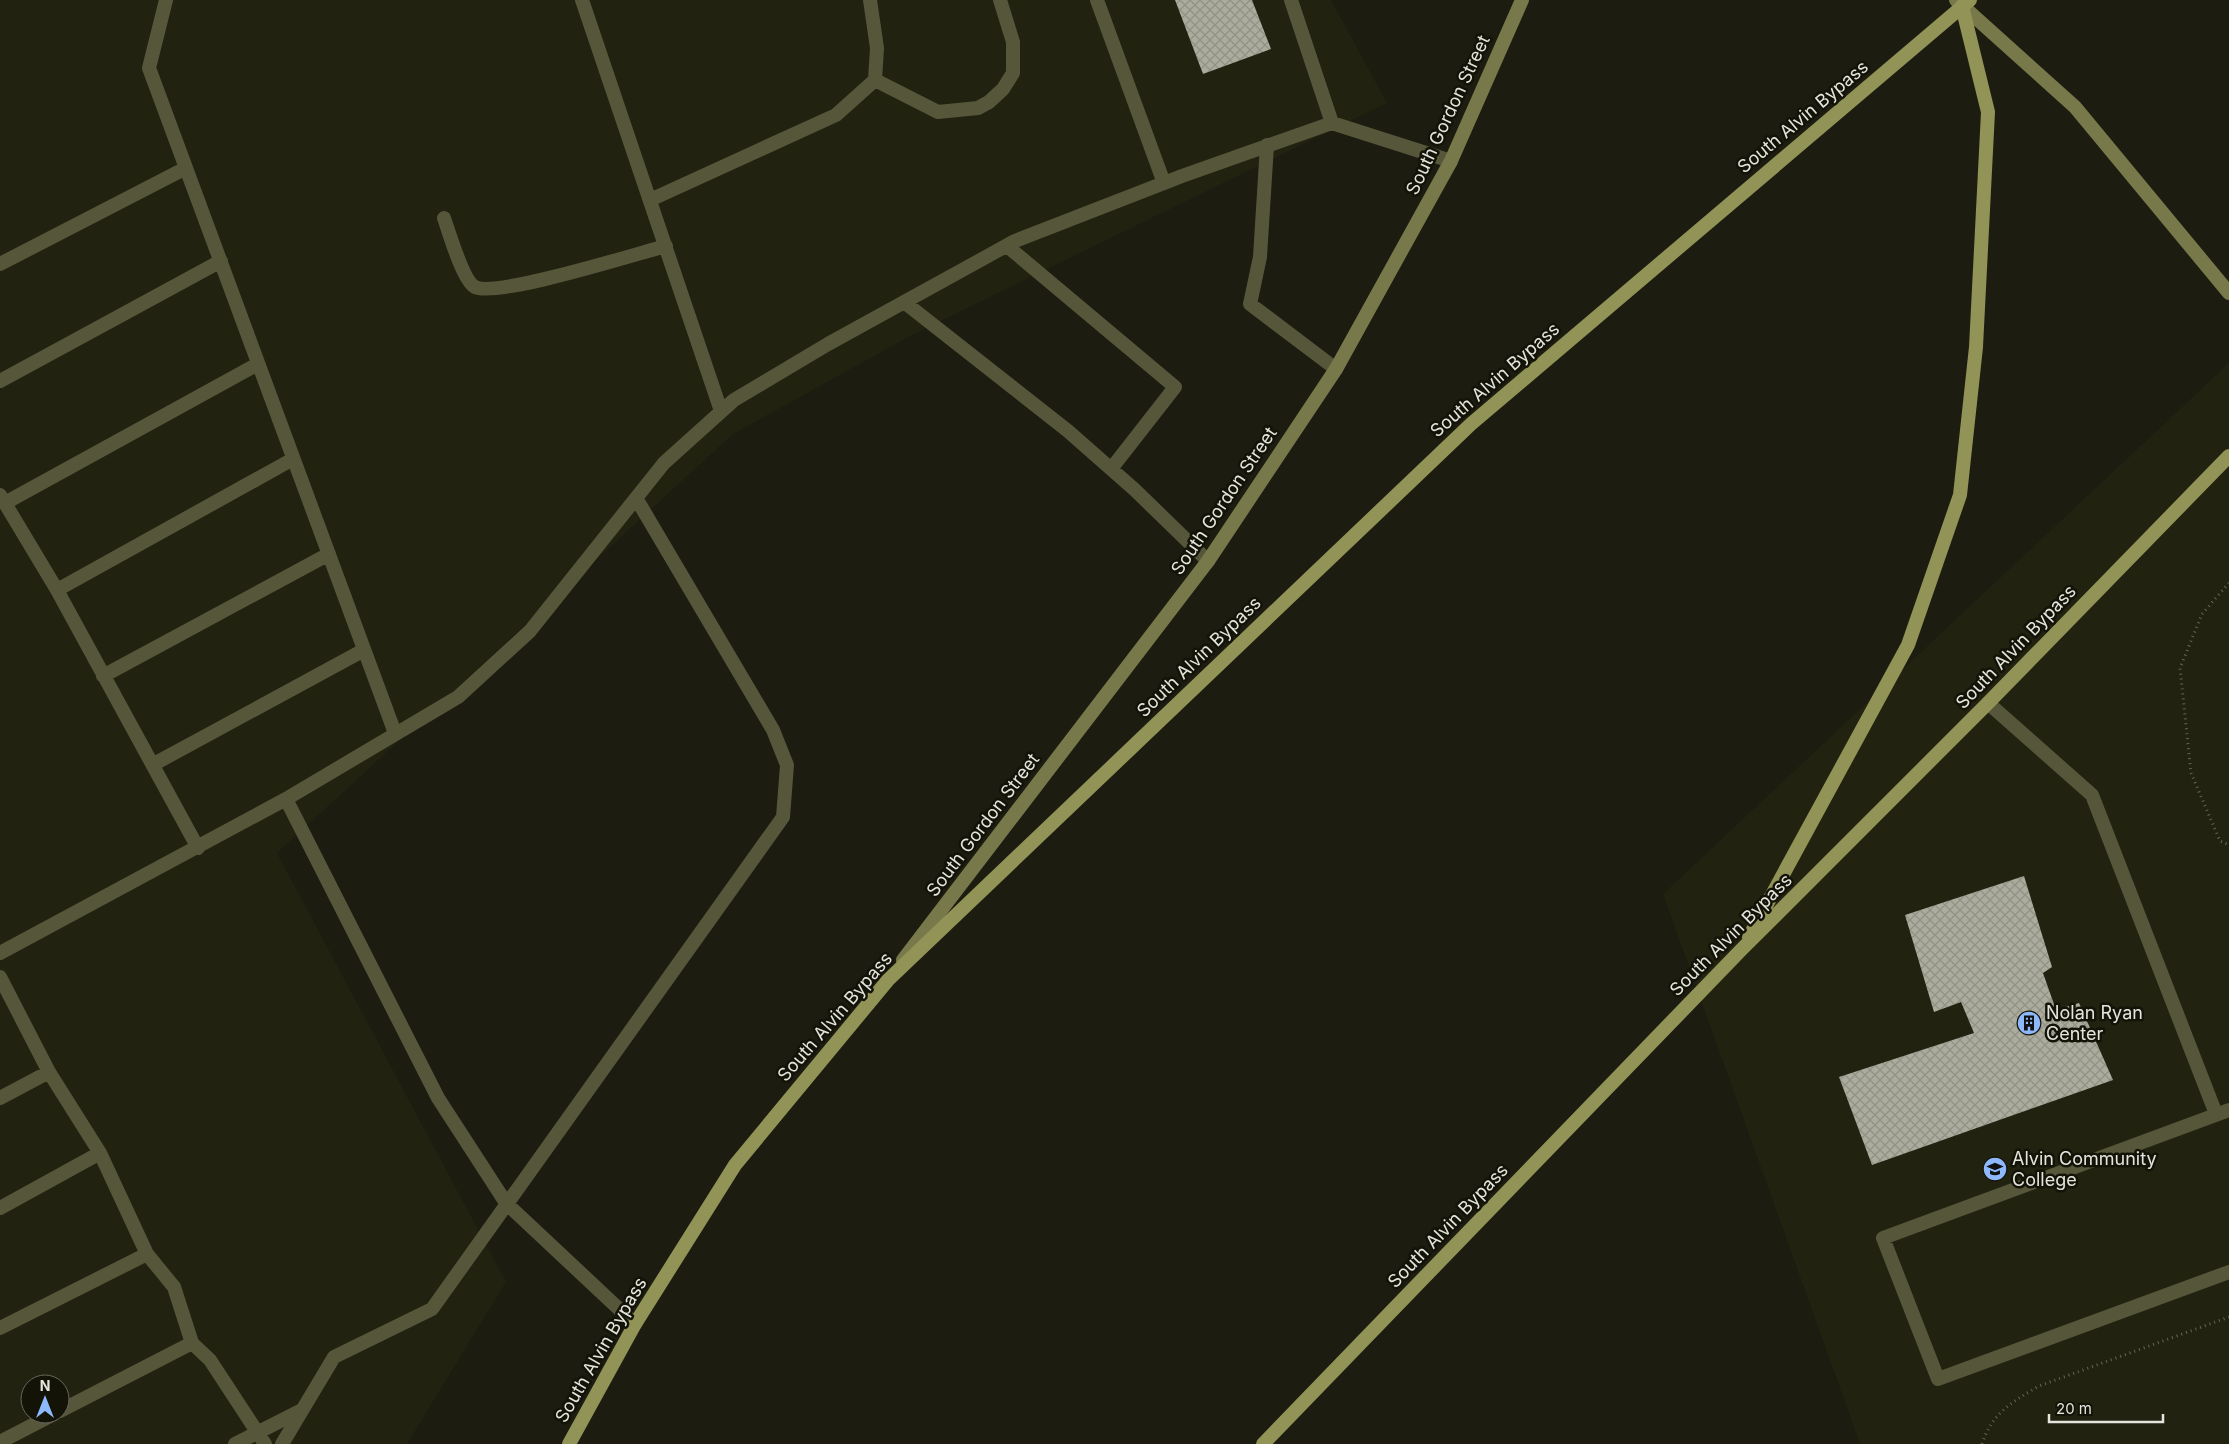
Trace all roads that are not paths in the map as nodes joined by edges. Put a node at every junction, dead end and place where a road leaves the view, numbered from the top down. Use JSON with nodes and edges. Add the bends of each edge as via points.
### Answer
{"nodes":[{"id":1,"x":166,"y":0,"type":"edge"},
{"id":2,"x":582,"y":0,"type":"edge"},
{"id":3,"x":870,"y":0,"type":"edge"},
{"id":4,"x":1000,"y":0,"type":"edge"},
{"id":5,"x":1097,"y":0,"type":"edge"},
{"id":6,"x":1291,"y":0,"type":"edge"},
{"id":7,"x":1522,"y":0,"type":"edge"},
{"id":8,"x":1962,"y":2,"type":"edge"},
{"id":9,"x":875,"y":80,"type":"junction"},
{"id":10,"x":1332,"y":123,"type":"junction"},
{"id":11,"x":1267,"y":145,"type":"junction"},
{"id":12,"x":1451,"y":161,"type":"junction"},
{"id":13,"x":186,"y":168,"type":"junction"},
{"id":14,"x":1164,"y":183,"type":"junction"},
{"id":15,"x":650,"y":200,"type":"junction"},
{"id":16,"x":444,"y":218,"type":"dead end"},
{"id":17,"x":666,"y":246,"type":"junction"},
{"id":18,"x":1007,"y":246,"type":"junction"},
{"id":19,"x":221,"y":261,"type":"junction"},
{"id":20,"x":0,"y":264,"type":"edge"},
{"id":21,"x":2229,"y":292,"type":"edge"},
{"id":22,"x":904,"y":302,"type":"junction"},
{"id":23,"x":258,"y":364,"type":"junction"},
{"id":24,"x":1336,"y":369,"type":"junction"},
{"id":25,"x":0,"y":381,"type":"edge"},
{"id":26,"x":721,"y":412,"type":"junction"},
{"id":27,"x":2229,"y":456,"type":"edge"},
{"id":28,"x":294,"y":459,"type":"junction"},
{"id":29,"x":1111,"y":469,"type":"junction"},
{"id":30,"x":636,"y":498,"type":"junction"},
{"id":31,"x":2,"y":499,"type":"edge"},
{"id":32,"x":329,"y":554,"type":"junction"},
{"id":33,"x":1208,"y":562,"type":"junction"},
{"id":34,"x":57,"y":590,"type":"junction"},
{"id":35,"x":364,"y":650,"type":"junction"},
{"id":36,"x":103,"y":676,"type":"junction"},
{"id":37,"x":1988,"y":703,"type":"junction"},
{"id":38,"x":395,"y":733,"type":"junction"},
{"id":39,"x":154,"y":764,"type":"junction"},
{"id":40,"x":286,"y":798,"type":"junction"},
{"id":41,"x":198,"y":848,"type":"junction"},
{"id":42,"x":1741,"y":950,"type":"junction"},
{"id":43,"x":0,"y":953,"type":"edge"},
{"id":44,"x":0,"y":977,"type":"edge"},
{"id":45,"x":888,"y":980,"type":"junction"},
{"id":46,"x":50,"y":1072,"type":"junction"},
{"id":47,"x":0,"y":1098,"type":"edge"},
{"id":48,"x":2223,"y":1112,"type":"edge"},
{"id":49,"x":100,"y":1154,"type":"junction"},
{"id":50,"x":506,"y":1203,"type":"junction"},
{"id":51,"x":0,"y":1208,"type":"edge"},
{"id":52,"x":147,"y":1254,"type":"junction"},
{"id":53,"x":2229,"y":1272,"type":"edge"},
{"id":54,"x":635,"y":1324,"type":"junction"},
{"id":55,"x":0,"y":1328,"type":"edge"},
{"id":56,"x":192,"y":1343,"type":"junction"},
{"id":57,"x":70,"y":1406,"type":"edge"},
{"id":58,"x":302,"y":1410,"type":"junction"},
{"id":59,"x":35,"y":1424,"type":"edge"},
{"id":60,"x":262,"y":1438,"type":"edge"},
{"id":61,"x":0,"y":1442,"type":"edge"},
{"id":62,"x":235,"y":1444,"type":"edge"},
{"id":63,"x":282,"y":1444,"type":"edge"},
{"id":64,"x":569,"y":1444,"type":"edge"},
{"id":65,"x":1263,"y":1444,"type":"edge"}],
"edges":[{"from":1,"to":13,"type":"lane","via":[[149,68]]},
{"from":2,"to":15,"type":"lane"},
{"from":3,"to":9,"type":"lane","via":[[877,48]]},
{"from":4,"to":9,"type":"lane","via":[[1013,42],[1013,73],[1004,89],[989,102],[978,108],[938,112]]},
{"from":5,"to":14,"type":"lane"},
{"from":6,"to":10,"type":"lane"},
{"from":7,"to":12,"type":"main road","name":"South Gordon Street"},
{"from":8,"to":21,"type":"main road","via":[[2075,107]]},
{"from":8,"to":42,"type":"main road","via":[[1988,112],[1976,346],[1960,495],[1908,645]]},
{"from":8,"to":45,"type":"main road","name":"South Alvin Bypass","via":[[1470,424]]},
{"from":9,"to":15,"type":"lane","via":[[836,115]]},
{"from":10,"to":11,"type":"lane"},
{"from":10,"to":12,"type":"lane"},
{"from":11,"to":14,"type":"lane"},
{"from":11,"to":24,"type":"lane","via":[[1260,257],[1250,304]]},
{"from":12,"to":24,"type":"main road","name":"South Gordon Street"},
{"from":13,"to":19,"type":"lane"},
{"from":13,"to":20,"type":"lane"},
{"from":14,"to":18,"type":"lane"},
{"from":15,"to":17,"type":"lane"},
{"from":16,"to":17,"type":"lane","via":[[466,275],[474,287],[483,290],[520,285]]},
{"from":17,"to":26,"type":"lane"},
{"from":18,"to":22,"type":"lane"},
{"from":18,"to":29,"type":"lane","via":[[1175,387]]},
{"from":19,"to":23,"type":"lane"},
{"from":19,"to":25,"type":"lane"},
{"from":22,"to":26,"type":"lane","via":[[802,359],[734,400]]},
{"from":22,"to":29,"type":"lane","via":[[1068,431]]},
{"from":23,"to":28,"type":"lane"},
{"from":23,"to":31,"type":"lane"},
{"from":24,"to":33,"type":"main road","name":"South Gordon Street"},
{"from":26,"to":30,"type":"lane","via":[[664,462]]},
{"from":27,"to":37,"type":"main road","name":"South Alvin Bypass"},
{"from":28,"to":32,"type":"lane"},
{"from":28,"to":34,"type":"lane"},
{"from":29,"to":33,"type":"lane"},
{"from":30,"to":38,"type":"lane","via":[[530,631],[458,697]]},
{"from":30,"to":50,"type":"lane","via":[[773,730],[787,765],[783,818]]},
{"from":31,"to":34,"type":"lane"},
{"from":32,"to":35,"type":"lane"},
{"from":32,"to":36,"type":"lane"},
{"from":33,"to":45,"type":"main road","name":"South Gordon Street"},
{"from":34,"to":36,"type":"lane"},
{"from":35,"to":38,"type":"lane"},
{"from":35,"to":39,"type":"lane"},
{"from":36,"to":39,"type":"lane"},
{"from":37,"to":42,"type":"main road","name":"South Alvin Bypass"},
{"from":37,"to":48,"type":"lane","via":[[2092,795]]},
{"from":38,"to":40,"type":"lane"},
{"from":39,"to":41,"type":"lane"},
{"from":40,"to":41,"type":"lane"},
{"from":40,"to":50,"type":"lane","via":[[438,1098]]},
{"from":41,"to":43,"type":"lane"},
{"from":42,"to":65,"type":"main road","name":"South Alvin Bypass"},
{"from":44,"to":46,"type":"lane"},
{"from":45,"to":54,"type":"main road","name":"South Alvin Bypass","via":[[735,1166]]},
{"from":46,"to":47,"type":"lane"},
{"from":46,"to":49,"type":"lane"},
{"from":48,"to":53,"type":"lane","via":[[1884,1238],[1938,1379]]},
{"from":49,"to":51,"type":"lane"},
{"from":49,"to":52,"type":"lane"},
{"from":50,"to":54,"type":"lane"},
{"from":50,"to":58,"type":"lane","via":[[432,1309],[334,1357]]},
{"from":52,"to":55,"type":"lane"},
{"from":52,"to":56,"type":"lane","via":[[174,1286]]},
{"from":54,"to":64,"type":"main road","name":"South Alvin Bypass"},
{"from":56,"to":57,"type":"lane"},
{"from":56,"to":60,"type":"lane","via":[[210,1360]]},
{"from":58,"to":60,"type":"lane"},
{"from":58,"to":63,"type":"lane"},
{"from":59,"to":61,"type":"lane"},
{"from":60,"to":62,"type":"lane"}]}
